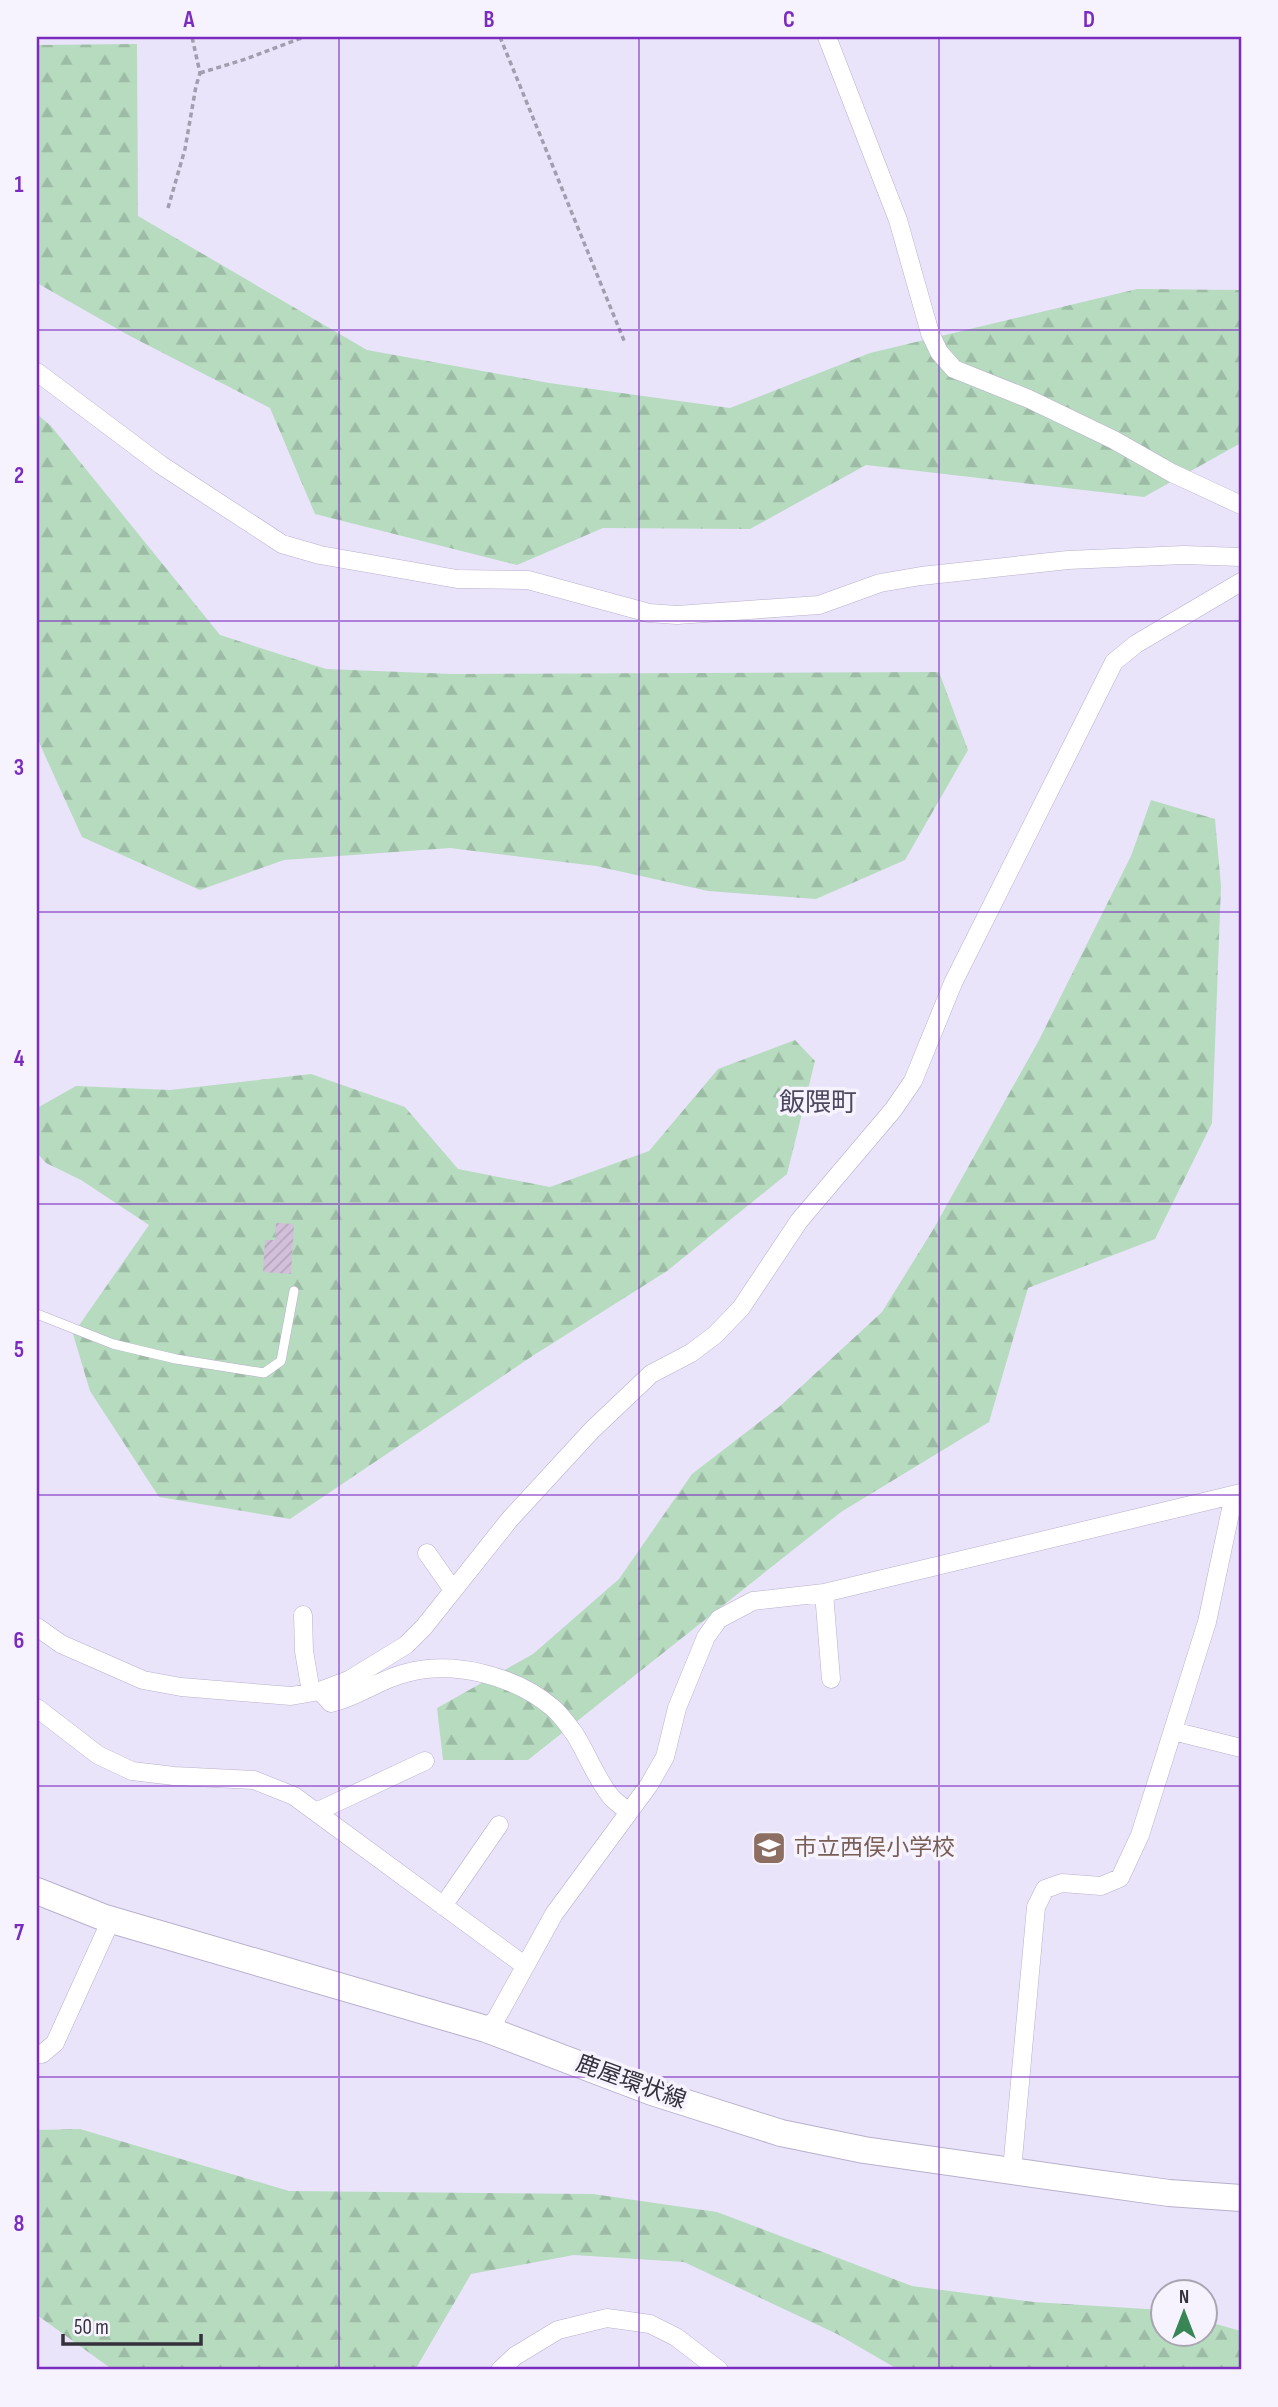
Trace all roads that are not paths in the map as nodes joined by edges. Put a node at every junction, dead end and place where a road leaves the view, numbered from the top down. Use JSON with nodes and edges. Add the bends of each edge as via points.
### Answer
{"nodes":[{"id":1,"x":827,"y":37,"type":"edge"},
{"id":2,"x":37,"y":372,"type":"edge"},
{"id":3,"x":1241,"y":505,"type":"edge"},
{"id":4,"x":1241,"y":557,"type":"edge"},
{"id":5,"x":1241,"y":582,"type":"edge"},
{"id":6,"x":294,"y":1292,"type":"dead end"},
{"id":7,"x":37,"y":1314,"type":"edge"},
{"id":8,"x":1238,"y":1494,"type":"edge"},
{"id":9,"x":427,"y":1553,"type":"dead end"},
{"id":10,"x":453,"y":1590,"type":"junction"},
{"id":11,"x":824,"y":1593,"type":"junction"},
{"id":12,"x":303,"y":1615,"type":"dead end"},
{"id":13,"x":37,"y":1627,"type":"edge"},
{"id":14,"x":831,"y":1679,"type":"dead end"},
{"id":15,"x":315,"y":1692,"type":"junction"},
{"id":16,"x":37,"y":1708,"type":"edge"},
{"id":17,"x":1172,"y":1731,"type":"junction"},
{"id":18,"x":1241,"y":1748,"type":"edge"},
{"id":19,"x":425,"y":1761,"type":"dead end"},
{"id":20,"x":316,"y":1812,"type":"junction"},
{"id":21,"x":629,"y":1812,"type":"junction"},
{"id":22,"x":499,"y":1825,"type":"dead end"},
{"id":23,"x":37,"y":1891,"type":"edge"},
{"id":24,"x":443,"y":1906,"type":"junction"},
{"id":25,"x":111,"y":1920,"type":"junction"},
{"id":26,"x":524,"y":1965,"type":"junction"},
{"id":27,"x":486,"y":2029,"type":"junction"},
{"id":28,"x":37,"y":2054,"type":"edge"},
{"id":29,"x":1012,"y":2170,"type":"junction"},
{"id":30,"x":1241,"y":2198,"type":"edge"},
{"id":31,"x":500,"y":2370,"type":"edge"},
{"id":32,"x":719,"y":2370,"type":"edge"}],
"edges":[{"from":1,"to":3,"type":"street","via":[[898,220],[930,332],[954,369],[1053,411]]},
{"from":2,"to":4,"type":"street","via":[[161,465],[282,544],[457,579],[528,580],[649,612],[677,615],[820,604],[880,583],[1069,560]]},
{"from":5,"to":10,"type":"street","via":[[1136,644],[1114,663],[953,983],[913,1081],[799,1221],[741,1307],[691,1353],[651,1374],[592,1430],[510,1519]]},
{"from":6,"to":7,"type":"lane","via":[[281,1362],[264,1374],[113,1344]]},
{"from":8,"to":11,"type":"street"},
{"from":8,"to":17,"type":"street","via":[[1207,1622]]},
{"from":9,"to":10,"type":"street"},
{"from":10,"to":15,"type":"street","via":[[406,1646],[349,1680]]},
{"from":11,"to":14,"type":"street"},
{"from":11,"to":21,"type":"street","via":[[753,1601],[719,1619],[706,1637],[677,1708],[665,1757]]},
{"from":12,"to":15,"type":"street","via":[[304,1651]]},
{"from":13,"to":15,"type":"street","via":[[61,1644],[143,1680],[291,1696]]},
{"from":15,"to":21,"type":"street","via":[[331,1703],[404,1673],[427,1669],[486,1674],[530,1692],[555,1710],[612,1798]]},
{"from":16,"to":20,"type":"street","via":[[98,1755],[132,1771],[254,1780],[294,1796]]},
{"from":17,"to":18,"type":"street"},
{"from":17,"to":29,"type":"street","via":[[1140,1835],[1120,1878],[1101,1886],[1062,1882],[1045,1889],[1037,1907]]},
{"from":19,"to":20,"type":"street"},
{"from":20,"to":24,"type":"street"},
{"from":21,"to":26,"type":"street","via":[[554,1914]]},
{"from":22,"to":24,"type":"street"},
{"from":23,"to":25,"type":"main road","name":"鹿屋環状線"},
{"from":24,"to":26,"type":"street"},
{"from":25,"to":27,"type":"main road","name":"鹿屋環状線"},
{"from":25,"to":28,"type":"street","via":[[55,2043]]},
{"from":26,"to":27,"type":"street","via":[[496,2020]]},
{"from":27,"to":29,"type":"main road","name":"鹿屋環状線","via":[[652,2092],[781,2133],[864,2150]]},
{"from":29,"to":30,"type":"main road","name":"鹿屋環状線","via":[[1169,2193]]},
{"from":31,"to":32,"type":"street","via":[[558,2330],[607,2318],[650,2324],[676,2337]]}]}
